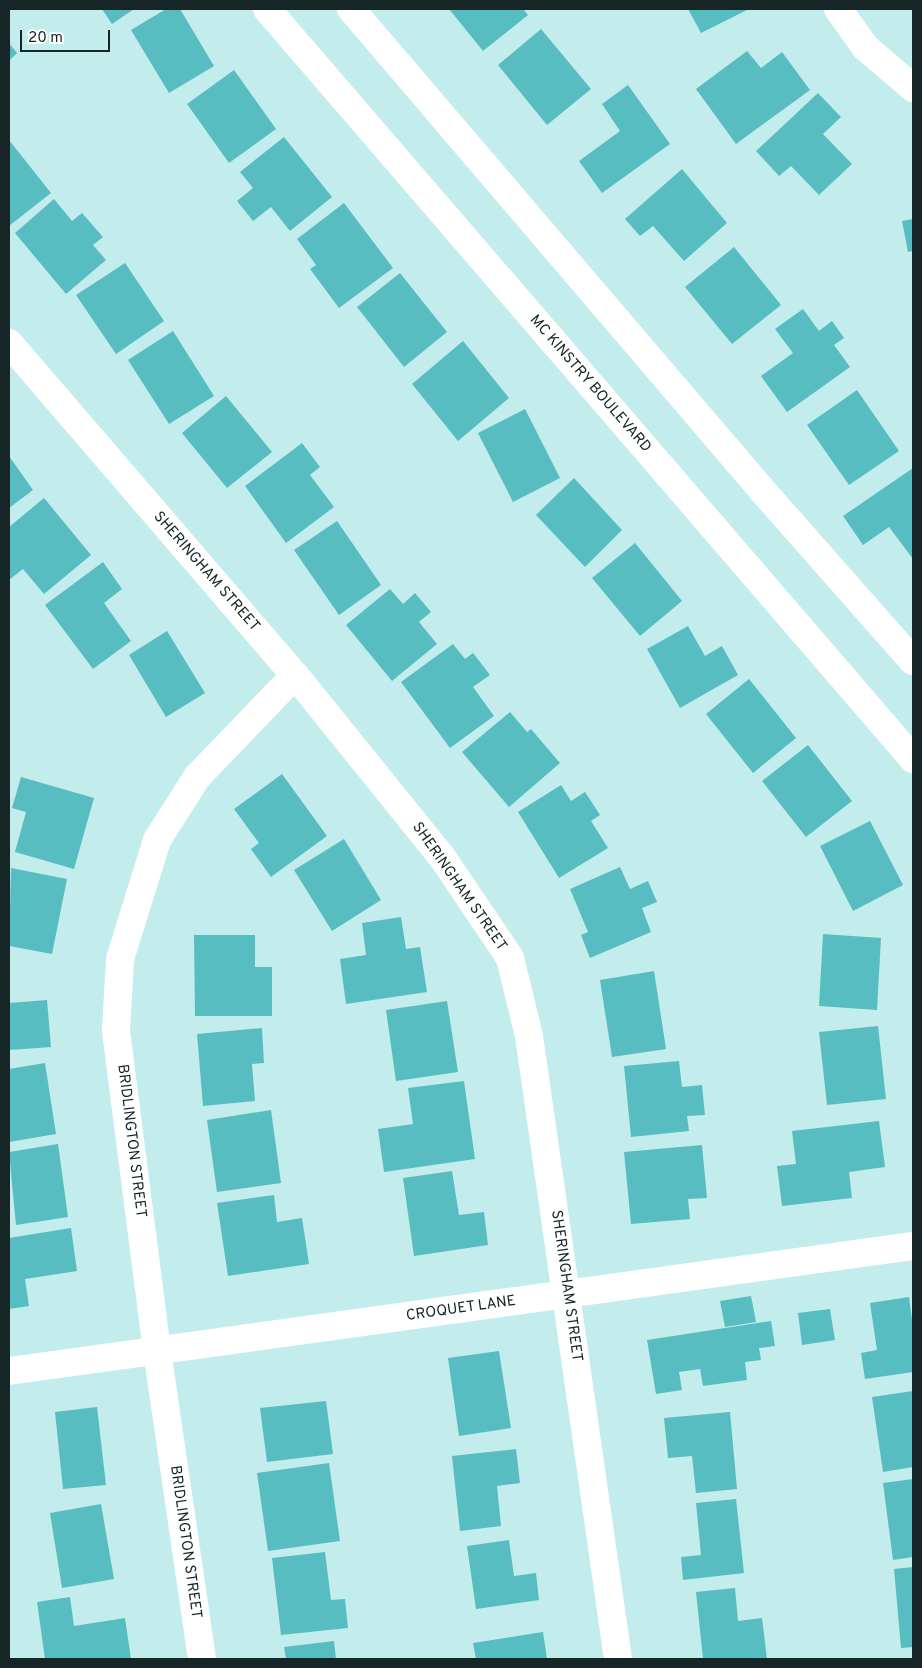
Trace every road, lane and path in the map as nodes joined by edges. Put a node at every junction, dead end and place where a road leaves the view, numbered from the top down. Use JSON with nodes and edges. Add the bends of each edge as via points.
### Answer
{"nodes":[{"id":1,"x":267,"y":9,"type":"edge"},
{"id":2,"x":351,"y":9,"type":"edge"},
{"id":3,"x":838,"y":9,"type":"edge"},
{"id":4,"x":913,"y":88,"type":"edge"},
{"id":5,"x":9,"y":343,"type":"edge"},
{"id":6,"x":913,"y":661,"type":"edge"},
{"id":7,"x":294,"y":675,"type":"junction"},
{"id":8,"x":913,"y":759,"type":"edge"},
{"id":9,"x":913,"y":1246,"type":"edge"},
{"id":10,"x":568,"y":1294,"type":"junction"},
{"id":11,"x":157,"y":1351,"type":"junction"},
{"id":12,"x":9,"y":1371,"type":"edge"},
{"id":13,"x":202,"y":1659,"type":"edge"},
{"id":14,"x":618,"y":1659,"type":"edge"}],
"edges":[{"from":1,"to":8,"type":"street","name":"MC KINSTRY BOULEVARD"},
{"from":2,"to":6,"type":"street","via":[[756,483]]},
{"from":3,"to":4,"type":"street","via":[[866,48]]},
{"from":5,"to":7,"type":"street","name":"SHERINGHAM STREET"},
{"from":7,"to":10,"type":"street","name":"SHERINGHAM STREET","via":[[442,858],[510,958],[529,1036]]},
{"from":7,"to":11,"type":"street","name":"BRIDLINGTON STREET","via":[[197,777],[157,840],[120,959],[116,1029]]},
{"from":9,"to":10,"type":"street","name":"CROQUET LANE"},
{"from":10,"to":11,"type":"street","name":"CROQUET LANE"},
{"from":10,"to":14,"type":"street","name":"SHERINGHAM STREET"},
{"from":11,"to":12,"type":"street","name":"CROQUET LANE"},
{"from":11,"to":13,"type":"street","name":"BRIDLINGTON STREET"}]}
